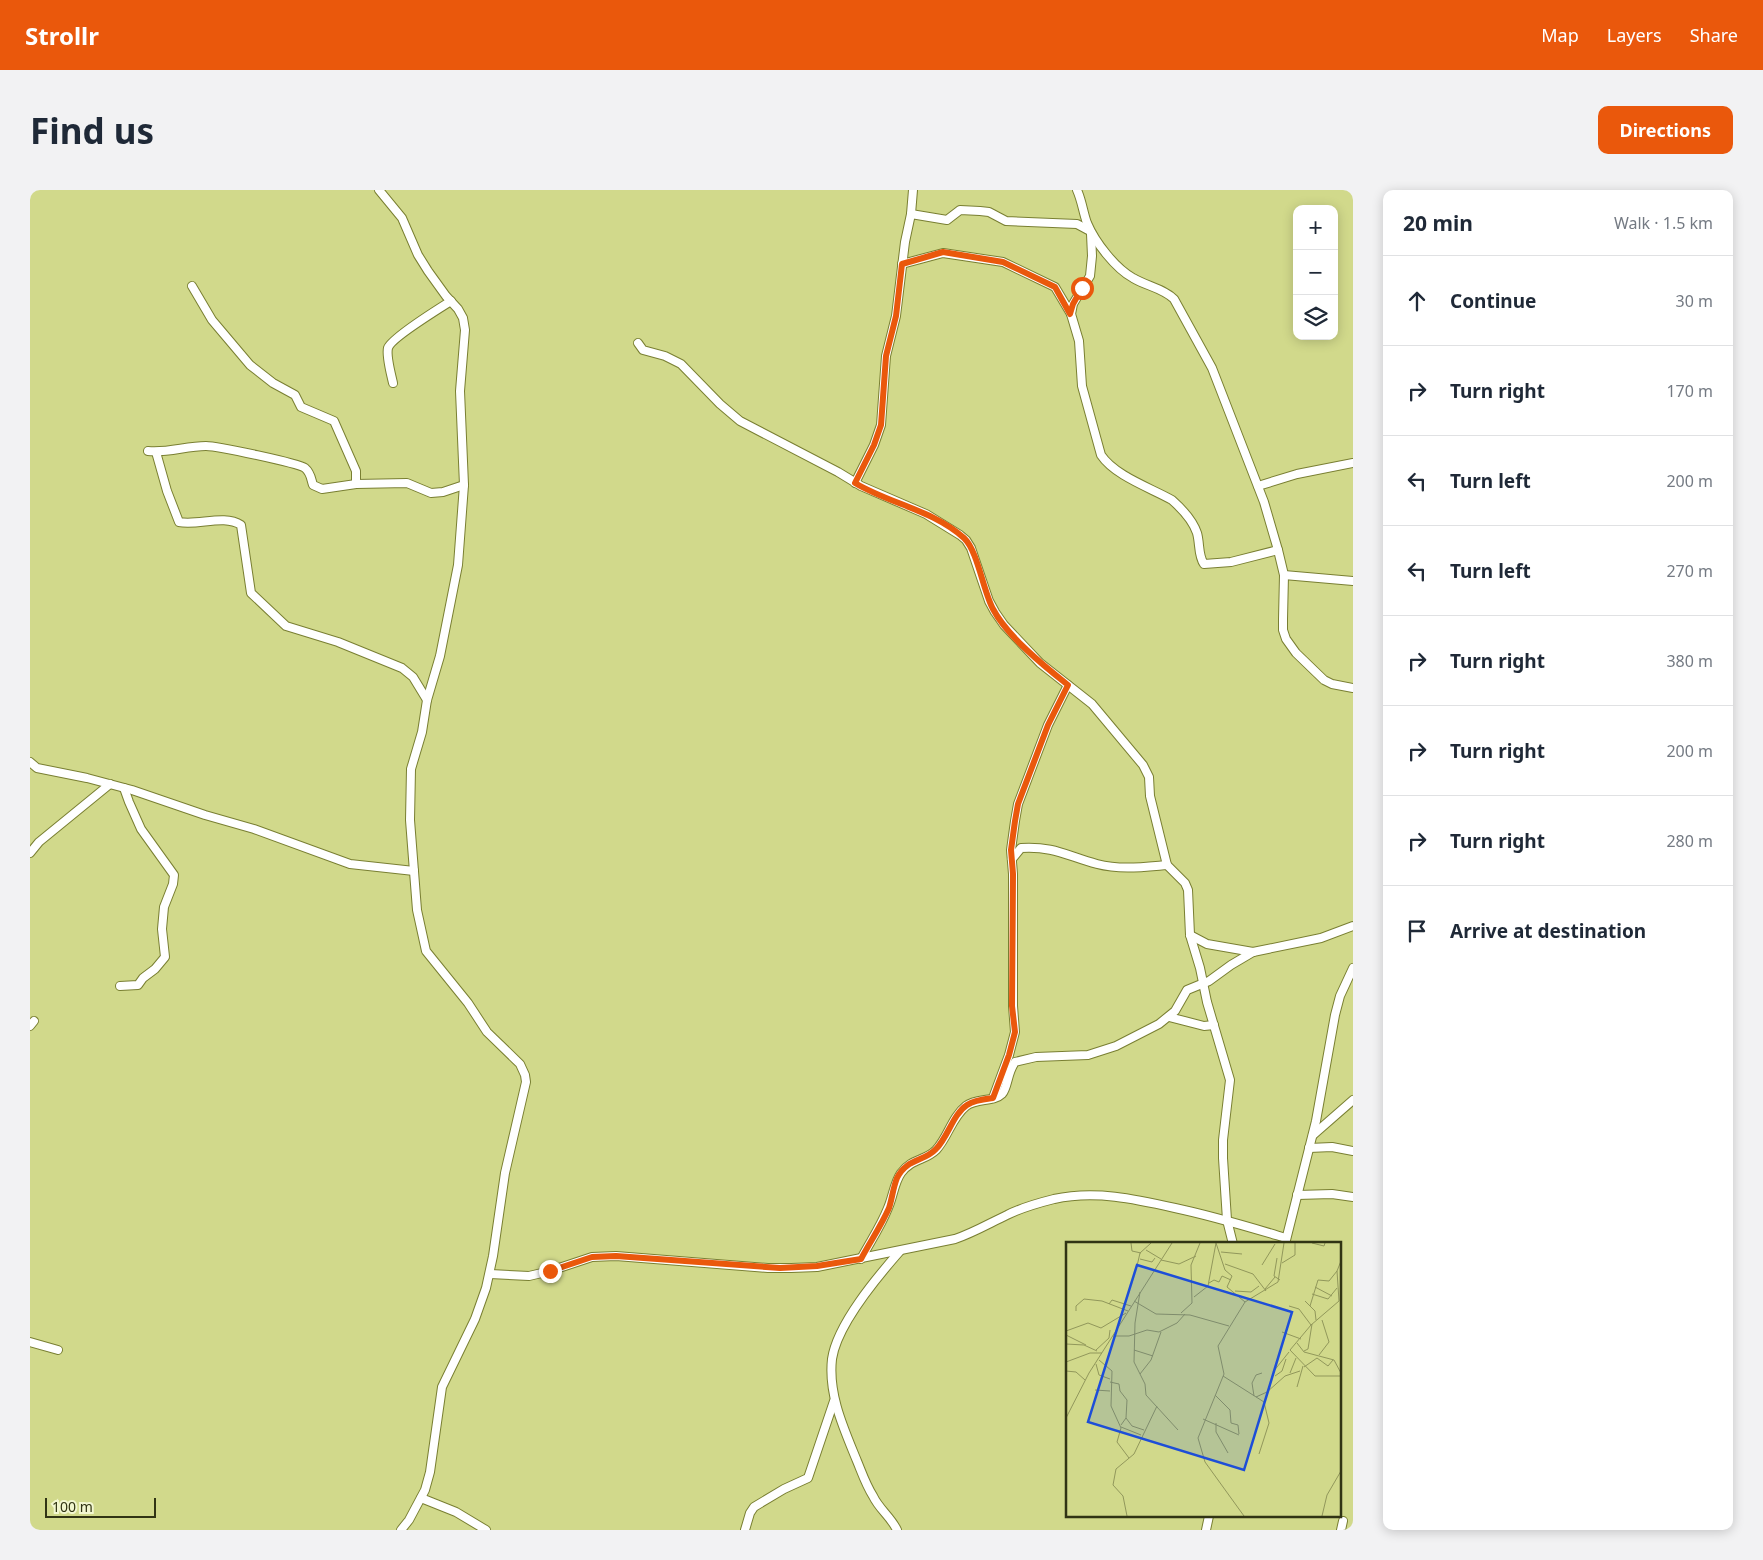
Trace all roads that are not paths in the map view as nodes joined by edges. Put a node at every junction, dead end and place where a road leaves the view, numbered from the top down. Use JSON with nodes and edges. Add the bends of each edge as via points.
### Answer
{"nodes":[{"id":1,"x":379,"y":190,"type":"edge"},
{"id":2,"x":913,"y":190,"type":"edge"},
{"id":3,"x":1077,"y":190,"type":"edge"},
{"id":4,"x":911,"y":214,"type":"junction"},
{"id":5,"x":1091,"y":232,"type":"junction"},
{"id":6,"x":902,"y":264,"type":"junction"},
{"id":7,"x":192,"y":286,"type":"dead end"},
{"id":8,"x":451,"y":301,"type":"junction"},
{"id":9,"x":1070,"y":314,"type":"junction"},
{"id":10,"x":638,"y":343,"type":"dead end"},
{"id":11,"x":393,"y":383,"type":"dead end"},
{"id":12,"x":1353,"y":463,"type":"edge"},
{"id":13,"x":855,"y":483,"type":"junction"},
{"id":14,"x":356,"y":484,"type":"junction"},
{"id":15,"x":464,"y":485,"type":"junction"},
{"id":16,"x":1258,"y":486,"type":"junction"},
{"id":17,"x":1278,"y":550,"type":"junction"},
{"id":18,"x":1284,"y":575,"type":"junction"},
{"id":19,"x":1353,"y":581,"type":"edge"},
{"id":20,"x":1068,"y":685,"type":"junction"},
{"id":21,"x":1353,"y":688,"type":"edge"},
{"id":22,"x":428,"y":700,"type":"junction"},
{"id":23,"x":30,"y":762,"type":"edge"},
{"id":24,"x":110,"y":784,"type":"junction"},
{"id":25,"x":124,"y":788,"type":"junction"},
{"id":26,"x":30,"y":853,"type":"edge"},
{"id":27,"x":1012,"y":859,"type":"junction"},
{"id":28,"x":1167,"y":865,"type":"junction"},
{"id":29,"x":414,"y":871,"type":"junction"},
{"id":30,"x":1353,"y":926,"type":"edge"},
{"id":31,"x":1190,"y":935,"type":"junction"},
{"id":32,"x":1253,"y":952,"type":"junction"},
{"id":33,"x":1353,"y":968,"type":"edge"},
{"id":34,"x":1203,"y":983,"type":"junction"},
{"id":35,"x":120,"y":986,"type":"dead end"},
{"id":36,"x":1169,"y":1017,"type":"junction"},
{"id":37,"x":1214,"y":1025,"type":"junction"},
{"id":38,"x":993,"y":1098,"type":"junction"},
{"id":39,"x":1353,"y":1100,"type":"edge"},
{"id":40,"x":1313,"y":1135,"type":"junction"},
{"id":41,"x":1309,"y":1148,"type":"junction"},
{"id":42,"x":1353,"y":1151,"type":"edge"},
{"id":43,"x":1297,"y":1195,"type":"junction"},
{"id":44,"x":1353,"y":1197,"type":"edge"},
{"id":45,"x":1227,"y":1220,"type":"junction"},
{"id":46,"x":1285,"y":1241,"type":"edge"},
{"id":47,"x":1233,"y":1242,"type":"edge"},
{"id":48,"x":900,"y":1250,"type":"junction"},
{"id":49,"x":861,"y":1259,"type":"junction"},
{"id":50,"x":490,"y":1274,"type":"junction"},
{"id":51,"x":30,"y":1342,"type":"edge"},
{"id":52,"x":58,"y":1350,"type":"dead end"},
{"id":53,"x":834,"y":1401,"type":"junction"},
{"id":54,"x":421,"y":1498,"type":"junction"},
{"id":55,"x":1343,"y":1521,"type":"dead end"},
{"id":56,"x":401,"y":1530,"type":"edge"},
{"id":57,"x":486,"y":1530,"type":"edge"},
{"id":58,"x":745,"y":1530,"type":"edge"},
{"id":59,"x":897,"y":1530,"type":"edge"},
{"id":60,"x":1341,"y":1530,"type":"edge"}],
"edges":[{"from":1,"to":8,"type":"street","via":[[402,218],[418,255]]},
{"from":2,"to":4,"type":"street"},
{"from":3,"to":5,"type":"street"},
{"from":4,"to":5,"type":"street","via":[[947,220],[960,210],[980,211],[1006,221],[1077,224]]},
{"from":4,"to":6,"type":"street"},
{"from":5,"to":9,"type":"street","via":[[1090,276]]},
{"from":5,"to":16,"type":"street","via":[[1104,251],[1129,276],[1174,299],[1212,368]]},
{"from":6,"to":9,"type":"street","via":[[943,252],[1003,262],[1055,287]]},
{"from":6,"to":13,"type":"street","via":[[896,316],[886,356],[881,425]]},
{"from":7,"to":14,"type":"street","via":[[212,320],[250,365],[273,384],[296,395],[300,406],[334,421],[356,471]]},
{"from":8,"to":11,"type":"street","via":[[390,344],[388,353]]},
{"from":8,"to":15,"type":"street","via":[[463,318],[465,330],[460,391]]},
{"from":9,"to":17,"type":"street","via":[[1080,341],[1085,397],[1105,461],[1178,505],[1196,529],[1204,564],[1231,562]]},
{"from":10,"to":13,"type":"street","via":[[643,350],[665,356],[686,368],[740,421]]},
{"from":12,"to":16,"type":"street"},
{"from":13,"to":20,"type":"street","via":[[926,514],[966,540],[994,612],[1035,658]]},
{"from":14,"to":15,"type":"street","via":[[407,483],[432,493]]},
{"from":14,"to":22,"type":"street","via":[[322,490],[313,485],[310,474],[301,466],[209,446],[152,452],[179,522],[224,521],[241,525],[251,593],[282,624],[402,668],[413,677]]},
{"from":15,"to":22,"type":"street","via":[[455,584]]},
{"from":16,"to":17,"type":"street"},
{"from":17,"to":18,"type":"street"},
{"from":18,"to":19,"type":"street"},
{"from":18,"to":21,"type":"street","via":[[1284,630],[1289,644],[1324,680]]},
{"from":20,"to":27,"type":"street","via":[[1048,725],[1018,804]]},
{"from":20,"to":28,"type":"street","via":[[1101,713],[1146,768]]},
{"from":22,"to":29,"type":"street","via":[[411,769],[409,812]]},
{"from":23,"to":24,"type":"street","via":[[37,768]]},
{"from":24,"to":25,"type":"street"},
{"from":24,"to":26,"type":"street"},
{"from":25,"to":29,"type":"street","via":[[254,829],[350,864]]},
{"from":25,"to":35,"type":"street","via":[[141,829],[172,871],[174,880],[164,907],[165,957],[140,984]]},
{"from":27,"to":28,"type":"street","via":[[1021,848],[1041,848],[1108,866]]},
{"from":27,"to":38,"type":"street","via":[[1012,1006],[1015,1032]]},
{"from":28,"to":31,"type":"street","via":[[1187,886]]},
{"from":29,"to":50,"type":"street","via":[[417,910],[426,951],[487,1032],[516,1058],[525,1075],[526,1090],[505,1173]]},
{"from":30,"to":32,"type":"street","via":[[1321,938]]},
{"from":31,"to":32,"type":"street","via":[[1207,944]]},
{"from":31,"to":34,"type":"street"},
{"from":32,"to":34,"type":"street"},
{"from":33,"to":40,"type":"street","via":[[1335,1015]]},
{"from":34,"to":36,"type":"street","via":[[1188,990]]},
{"from":34,"to":37,"type":"street"},
{"from":36,"to":37,"type":"street","via":[[1204,1026]]},
{"from":36,"to":38,"type":"street","via":[[1096,1053],[1036,1057],[1015,1062],[1002,1093]]},
{"from":37,"to":45,"type":"street","via":[[1230,1080],[1223,1140]]},
{"from":38,"to":49,"type":"street","via":[[967,1105],[937,1148],[912,1162],[902,1172],[892,1201]]},
{"from":39,"to":40,"type":"street"},
{"from":40,"to":41,"type":"street"},
{"from":41,"to":42,"type":"street","via":[[1332,1147]]},
{"from":41,"to":43,"type":"street"},
{"from":43,"to":44,"type":"street"},
{"from":43,"to":46,"type":"street"},
{"from":45,"to":46,"type":"street"},
{"from":45,"to":47,"type":"street"},
{"from":45,"to":48,"type":"street","via":[[1128,1197],[1070,1197],[1015,1211],[960,1237]]},
{"from":48,"to":49,"type":"street"},
{"from":48,"to":53,"type":"street","via":[[864,1294],[840,1335],[832,1360]]},
{"from":49,"to":50,"type":"street","via":[[780,1268],[616,1256],[592,1257],[529,1276]]},
{"from":50,"to":54,"type":"street","via":[[480,1306],[442,1387],[430,1472]]},
{"from":51,"to":52,"type":"street"},
{"from":53,"to":58,"type":"street","via":[[808,1478],[784,1488],[754,1507]]},
{"from":53,"to":59,"type":"street","via":[[868,1487]]},
{"from":54,"to":56,"type":"street"},
{"from":54,"to":57,"type":"street","via":[[456,1512]]},
{"from":55,"to":60,"type":"street"}]}
